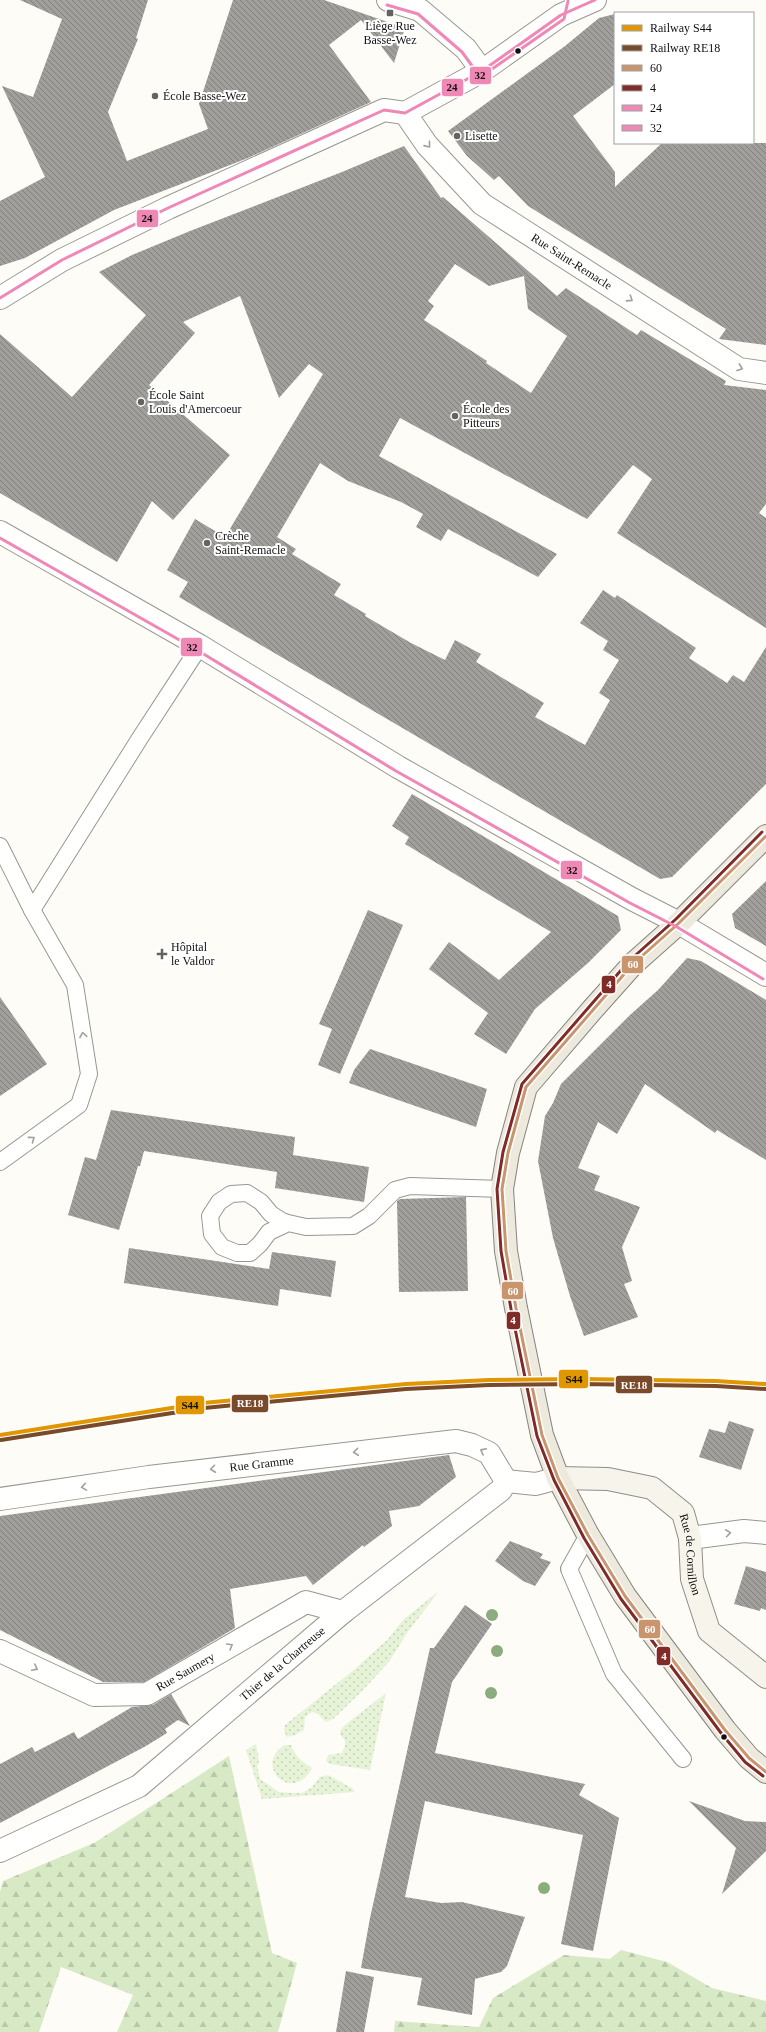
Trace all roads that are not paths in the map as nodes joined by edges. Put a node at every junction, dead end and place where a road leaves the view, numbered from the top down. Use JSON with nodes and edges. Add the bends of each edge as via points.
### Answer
{"nodes":[{"id":1,"x":388,"y":0,"type":"edge"},
{"id":2,"x":595,"y":0,"type":"edge"},
{"id":3,"x":562,"y":8,"type":"edge"},
{"id":4,"x":482,"y":71,"type":"junction"},
{"id":5,"x":405,"y":113,"type":"junction"},
{"id":6,"x":0,"y":298,"type":"edge"},
{"id":7,"x":766,"y":373,"type":"edge"},
{"id":8,"x":0,"y":532,"type":"edge"},
{"id":9,"x":200,"y":646,"type":"junction"},
{"id":10,"x":766,"y":836,"type":"edge"},
{"id":11,"x":0,"y":846,"type":"edge"},
{"id":12,"x":32,"y":910,"type":"junction"},
{"id":13,"x":679,"y":923,"type":"junction"},
{"id":14,"x":766,"y":975,"type":"edge"},
{"id":15,"x":0,"y":1162,"type":"edge"},
{"id":16,"x":502,"y":1189,"type":"junction"},
{"id":17,"x":288,"y":1223,"type":"junction"},
{"id":18,"x":558,"y":1478,"type":"junction"},
{"id":19,"x":506,"y":1481,"type":"junction"},
{"id":20,"x":0,"y":1499,"type":"edge"},
{"id":21,"x":766,"y":1533,"type":"edge"},
{"id":22,"x":588,"y":1535,"type":"junction"},
{"id":23,"x":690,"y":1538,"type":"junction"},
{"id":24,"x":343,"y":1612,"type":"junction"},
{"id":25,"x":0,"y":1652,"type":"edge"},
{"id":26,"x":766,"y":1678,"type":"edge"},
{"id":27,"x":683,"y":1759,"type":"dead end"},
{"id":28,"x":766,"y":1772,"type":"edge"},
{"id":29,"x":0,"y":1851,"type":"edge"}],
"edges":[{"from":1,"to":4,"type":"street","via":[[420,10],[466,49]]},
{"from":2,"to":3,"type":"street"},
{"from":3,"to":4,"type":"street"},
{"from":4,"to":5,"type":"street"},
{"from":5,"to":6,"type":"street","via":[[384,110],[189,198],[62,260]]},
{"from":5,"to":7,"type":"street","name":"Rue Saint-Remacle","one_way":true,"via":[[427,144],[482,204],[740,369]]},
{"from":8,"to":9,"type":"street"},
{"from":9,"to":12,"type":"lane"},
{"from":9,"to":13,"type":"street","via":[[398,767]]},
{"from":10,"to":13,"type":"main road"},
{"from":11,"to":12,"type":"lane"},
{"from":15,"to":12,"type":"lane","one_way":true,"via":[[79,1105],[89,1074],[75,985]]},
{"from":13,"to":14,"type":"street"},
{"from":13,"to":16,"type":"main road","via":[[633,964],[526,1087],[508,1153]]},
{"from":16,"to":17,"type":"lane","via":[[410,1186],[396,1190],[370,1216],[353,1226],[306,1227]]},
{"from":16,"to":18,"type":"main road","via":[[506,1251],[516,1308],[542,1435]]},
{"from":17,"to":17,"type":"lane","via":[[271,1214],[261,1202],[247,1193],[231,1194],[219,1202],[210,1216],[212,1234],[222,1247],[237,1253],[250,1253],[269,1232]]},
{"from":18,"to":19,"type":"street","via":[[536,1484]]},
{"from":18,"to":22,"type":"main road"},
{"from":18,"to":23,"type":"main road","name":"Rue de Cornillon","via":[[608,1480],[652,1488],[683,1513]]},
{"from":19,"to":20,"type":"street","name":"Rue Gramme","one_way":true,"via":[[489,1453],[456,1441],[149,1477]]},
{"from":19,"to":24,"type":"street","name":"Thier de la Chartreuse","via":[[501,1490]]},
{"from":23,"to":21,"type":"street","one_way":true,"via":[[744,1531]]},
{"from":22,"to":27,"type":"lane","via":[[570,1569],[614,1674]]},
{"from":22,"to":28,"type":"main road","via":[[625,1596],[720,1724],[749,1758]]},
{"from":23,"to":26,"type":"main road","name":"Rue de Cornillon","via":[[692,1579],[710,1630]]},
{"from":25,"to":24,"type":"street","name":"Rue Saumery","one_way":true,"via":[[94,1695],[148,1694],[306,1602]]},
{"from":24,"to":29,"type":"street","name":"Thier de la Chartreuse","via":[[139,1786]]}]}
